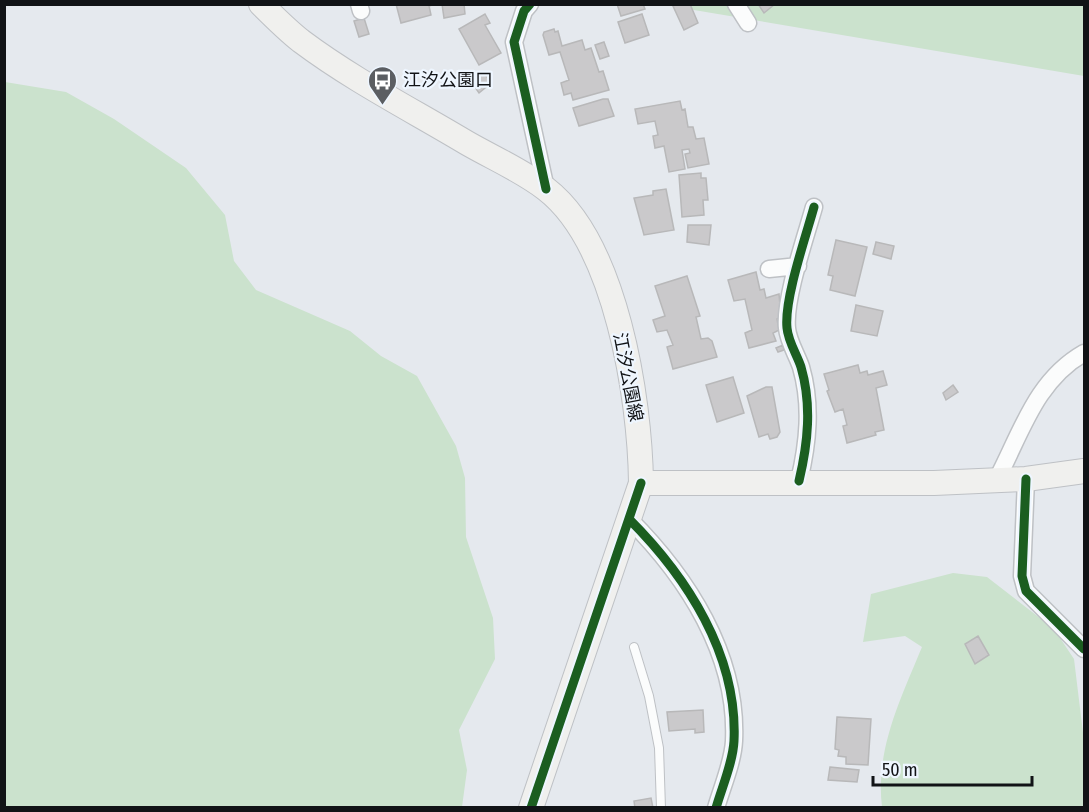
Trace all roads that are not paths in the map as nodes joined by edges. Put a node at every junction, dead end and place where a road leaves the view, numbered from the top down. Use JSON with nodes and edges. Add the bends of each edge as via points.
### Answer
{"nodes":[{"id":1,"x":261,"y":4,"type":"edge"},
{"id":2,"x":530,"y":4,"type":"edge"},
{"id":3,"x":736,"y":4,"type":"edge"},
{"id":4,"x":748,"y":23,"type":"dead end"},
{"id":5,"x":546,"y":189,"type":"junction"},
{"id":6,"x":814,"y":207,"type":"dead end"},
{"id":7,"x":798,"y":267,"type":"junction"},
{"id":8,"x":769,"y":269,"type":"dead end"},
{"id":9,"x":1084,"y":353,"type":"edge"},
{"id":10,"x":1084,"y":471,"type":"edge"},
{"id":11,"x":1026,"y":479,"type":"junction"},
{"id":12,"x":799,"y":481,"type":"junction"},
{"id":13,"x":996,"y":481,"type":"junction"},
{"id":14,"x":641,"y":483,"type":"junction"},
{"id":15,"x":629,"y":519,"type":"junction"},
{"id":16,"x":634,"y":647,"type":"dead end"},
{"id":17,"x":1084,"y":649,"type":"edge"},
{"id":18,"x":531,"y":807,"type":"edge"},
{"id":19,"x":661,"y":807,"type":"edge"},
{"id":20,"x":716,"y":807,"type":"edge"}],
"edges":[{"from":1,"to":5,"type":"main road","name":"江汐公園線","via":[[301,40],[341,67]]},
{"from":2,"to":5,"type":"street","via":[[514,42]]},
{"from":3,"to":4,"type":"street"},
{"from":5,"to":14,"type":"main road","name":"江汐公園線","via":[[575,220],[595,251],[609,293],[630,375],[641,443]]},
{"from":6,"to":7,"type":"street"},
{"from":7,"to":8,"type":"street"},
{"from":7,"to":12,"type":"street","via":[[787,328],[802,369],[809,415]]},
{"from":9,"to":13,"type":"street","via":[[1047,383],[1031,405]]},
{"from":10,"to":11,"type":"main road"},
{"from":11,"to":13,"type":"main road"},
{"from":11,"to":17,"type":"street","via":[[1022,576],[1026,591]]},
{"from":12,"to":13,"type":"main road"},
{"from":12,"to":14,"type":"main road"},
{"from":14,"to":15,"type":"main road","name":"江汐公園線"},
{"from":15,"to":18,"type":"main road","name":"江汐公園線"},
{"from":15,"to":20,"type":"street","via":[[688,588],[717,646],[733,706],[734,743]]},
{"from":16,"to":19,"type":"lane","via":[[659,748]]}]}
